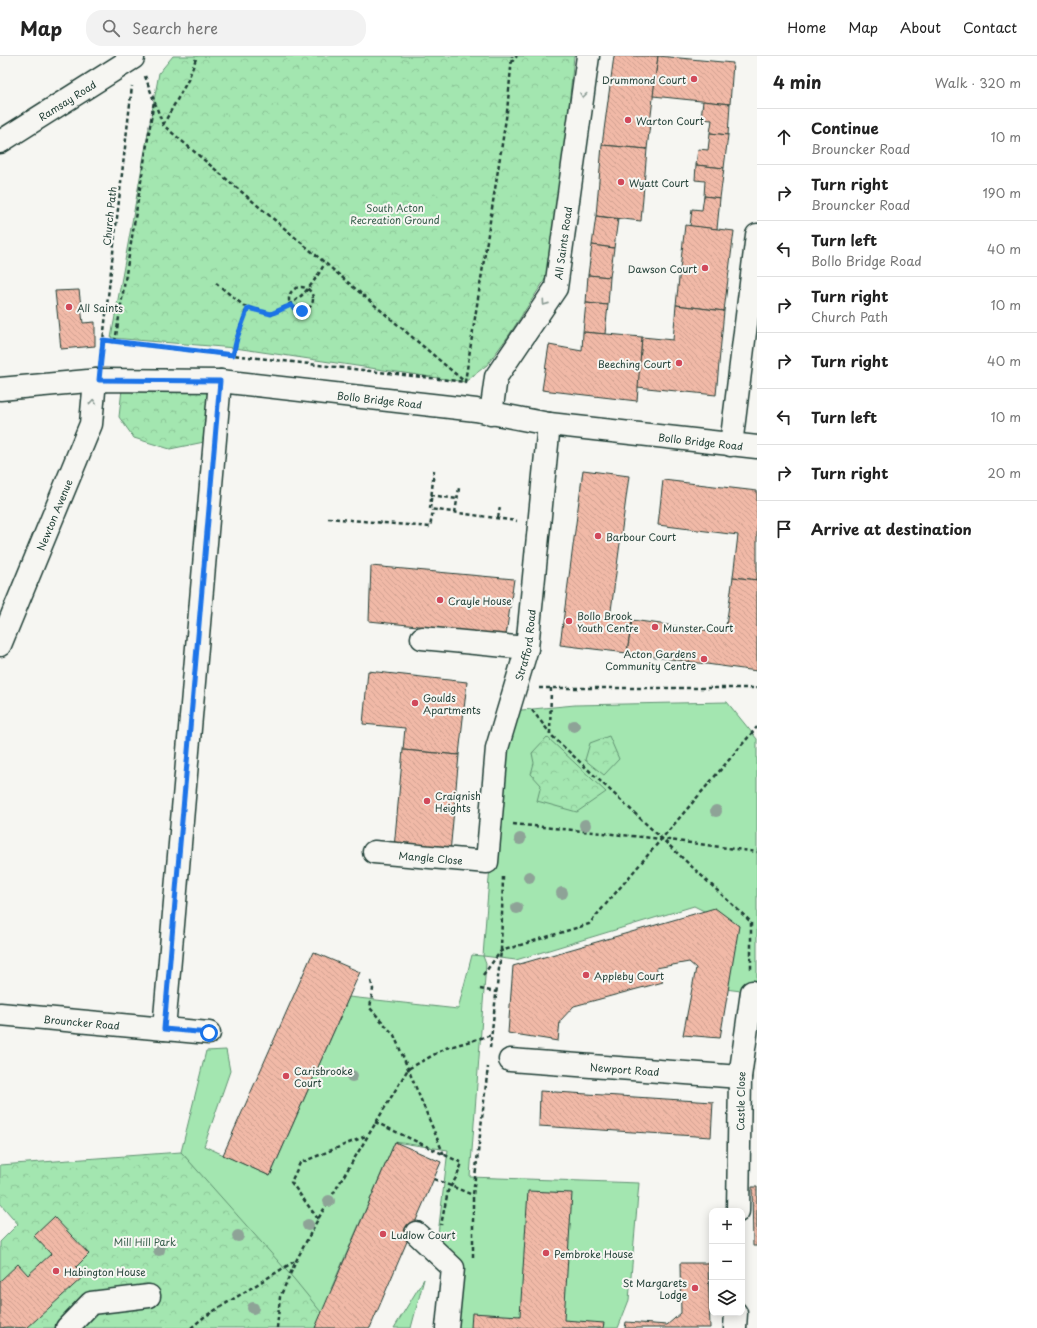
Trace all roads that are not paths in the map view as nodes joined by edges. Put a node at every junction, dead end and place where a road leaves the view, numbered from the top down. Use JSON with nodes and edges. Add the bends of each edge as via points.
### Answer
{"nodes":[{"id":1,"x":588,"y":56,"type":"edge"},
{"id":2,"x":138,"y":64,"type":"road end"},
{"id":3,"x":0,"y":142,"type":"edge"},
{"id":4,"x":757,"y":235,"type":"edge"},
{"id":5,"x":97,"y":380,"type":"junction"},
{"id":6,"x":220,"y":381,"type":"junction"},
{"id":7,"x":0,"y":389,"type":"edge"},
{"id":8,"x":484,"y":412,"type":"junction"},
{"id":9,"x":549,"y":424,"type":"junction"},
{"id":10,"x":731,"y":445,"type":"junction"},
{"id":11,"x":757,"y":447,"type":"edge"},
{"id":12,"x":1,"y":638,"type":"edge"},
{"id":13,"x":422,"y":638,"type":"dead end"},
{"id":14,"x":527,"y":648,"type":"junction"},
{"id":15,"x":374,"y":852,"type":"dead end"},
{"id":16,"x":495,"y":869,"type":"joint"},
{"id":17,"x":752,"y":992,"type":"road end"},
{"id":18,"x":0,"y":1014,"type":"edge"},
{"id":19,"x":164,"y":1029,"type":"junction"},
{"id":20,"x":209,"y":1033,"type":"dead end"},
{"id":21,"x":510,"y":1060,"type":"dead end"},
{"id":22,"x":740,"y":1077,"type":"junction"},
{"id":23,"x":738,"y":1208,"type":"edge"},
{"id":24,"x":416,"y":1233,"type":"dead end"},
{"id":25,"x":149,"y":1296,"type":"dead end"},
{"id":26,"x":736,"y":1316,"type":"edge"},
{"id":27,"x":67,"y":1328,"type":"edge"},
{"id":28,"x":447,"y":1328,"type":"edge"},
{"id":29,"x":735,"y":1328,"type":"edge"}],
"edges":[{"from":1,"to":8,"type":"street","name":"All Saints Road","one_way":true,"via":[[556,288],[496,377]]},
{"from":2,"to":3,"type":"street","name":"Ramsay Road"},
{"from":4,"to":10,"type":"street"},
{"from":5,"to":6,"type":"street","name":"Bollo Bridge Road"},
{"from":5,"to":7,"type":"street","name":"Bollo Bridge Road"},
{"from":12,"to":5,"type":"street","name":"Newton Avenue","one_way":true,"via":[[91,424]]},
{"from":6,"to":8,"type":"street","name":"Bollo Bridge Road"},
{"from":6,"to":19,"type":"street"},
{"from":8,"to":9,"type":"street","name":"Bollo Bridge Road"},
{"from":9,"to":10,"type":"street","name":"Bollo Bridge Road"},
{"from":9,"to":14,"type":"street","name":"Strafford Road"},
{"from":10,"to":11,"type":"street","name":"Bollo Bridge Road"},
{"from":13,"to":14,"type":"street"},
{"from":14,"to":16,"type":"street","name":"Strafford Road","via":[[497,748]]},
{"from":15,"to":16,"type":"street","name":"Mangle Close"},
{"from":17,"to":22,"type":"street","name":"Castle Close"},
{"from":18,"to":19,"type":"street","name":"Brouncker Road"},
{"from":19,"to":20,"type":"street","name":"Brouncker Road"},
{"from":21,"to":22,"type":"street","name":"Newport Road"},
{"from":22,"to":23,"type":"street","name":"Castle Close"},
{"from":24,"to":28,"type":"street","via":[[453,1268]]},
{"from":25,"to":27,"type":"street","via":[[91,1302]]},
{"from":26,"to":29,"type":"street"}]}
